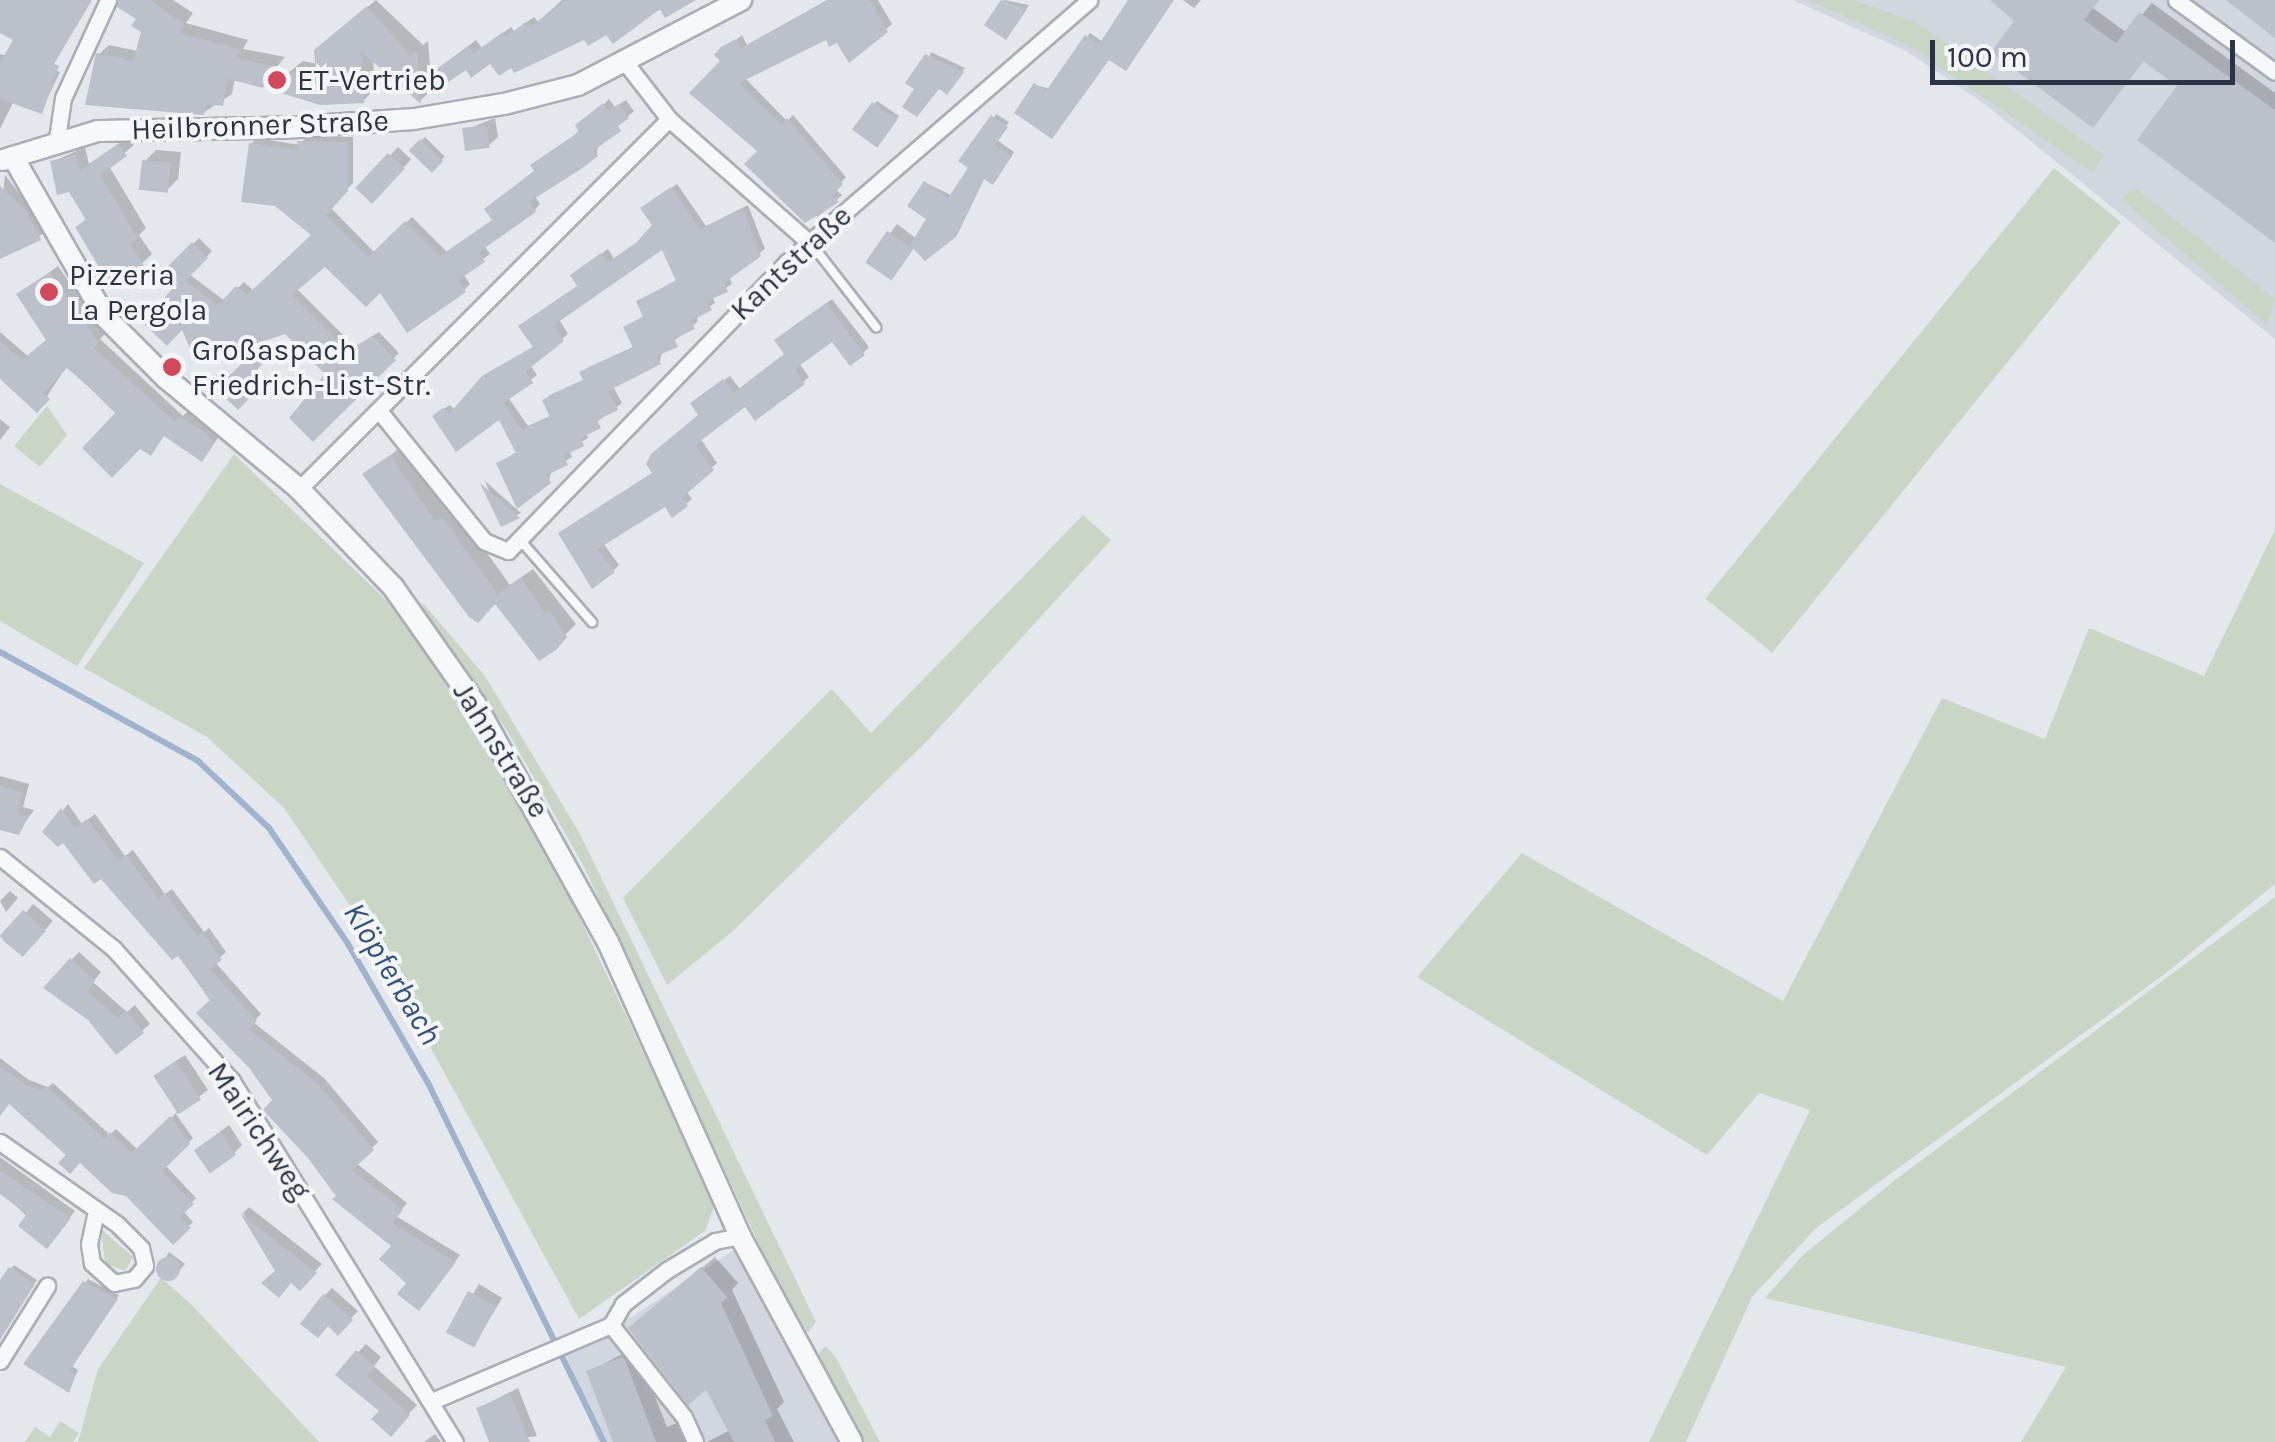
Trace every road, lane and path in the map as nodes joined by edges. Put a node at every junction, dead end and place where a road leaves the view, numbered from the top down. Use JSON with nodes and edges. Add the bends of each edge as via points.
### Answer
{"nodes":[{"id":1,"x":108,"y":0,"type":"edge"},
{"id":2,"x":741,"y":0,"type":"edge"},
{"id":3,"x":1089,"y":0,"type":"edge"},
{"id":4,"x":2176,"y":0,"type":"edge"},
{"id":5,"x":626,"y":62,"type":"junction"},
{"id":6,"x":2275,"y":72,"type":"edge"},
{"id":7,"x":669,"y":118,"type":"junction"},
{"id":8,"x":57,"y":139,"type":"junction"},
{"id":9,"x":6,"y":159,"type":"edge"},
{"id":10,"x":813,"y":246,"type":"junction"},
{"id":11,"x":876,"y":327,"type":"dead end"},
{"id":12,"x":380,"y":412,"type":"junction"},
{"id":13,"x":299,"y":489,"type":"junction"},
{"id":14,"x":517,"y":544,"type":"junction"},
{"id":15,"x":592,"y":622,"type":"dead end"},
{"id":16,"x":0,"y":857,"type":"edge"},
{"id":17,"x":0,"y":1142,"type":"edge"},
{"id":18,"x":96,"y":1212,"type":"junction"},
{"id":19,"x":740,"y":1236,"type":"junction"},
{"id":20,"x":47,"y":1286,"type":"dead end"},
{"id":21,"x":610,"y":1325,"type":"junction"},
{"id":22,"x":0,"y":1361,"type":"edge"},
{"id":23,"x":432,"y":1400,"type":"junction"},
{"id":24,"x":456,"y":1442,"type":"edge"},
{"id":25,"x":695,"y":1442,"type":"edge"},
{"id":26,"x":852,"y":1442,"type":"edge"}],
"edges":[{"from":1,"to":8,"type":"street","via":[[63,98]]},
{"from":2,"to":5,"type":"street","name":"Heilbronner Straße"},
{"from":3,"to":10,"type":"street","name":"Kantstraße","via":[[874,183]]},
{"from":4,"to":6,"type":"street"},
{"from":5,"to":7,"type":"street"},
{"from":5,"to":8,"type":"street","name":"Heilbronner Straße","via":[[578,85],[414,120],[98,131]]},
{"from":7,"to":10,"type":"street"},
{"from":7,"to":12,"type":"street"},
{"from":8,"to":9,"type":"street","name":"Heilbronner Straße"},
{"from":9,"to":13,"type":"street","name":"Jahnstraße","via":[[106,316],[166,378]]},
{"from":10,"to":11,"type":"lane"},
{"from":10,"to":14,"type":"street","name":"Kantstraße","via":[[787,262]]},
{"from":12,"to":13,"type":"street"},
{"from":12,"to":14,"type":"street","via":[[490,548]]},
{"from":13,"to":19,"type":"street","name":"Jahnstraße","via":[[394,587],[542,813],[608,942]]},
{"from":14,"to":15,"type":"lane"},
{"from":16,"to":23,"type":"street","name":"Mairichweg","via":[[114,949],[232,1081]]},
{"from":17,"to":18,"type":"street"},
{"from":18,"to":18,"type":"street","via":[[92,1263],[114,1283],[134,1279],[145,1266],[141,1248]]},
{"from":19,"to":21,"type":"street","via":[[715,1241],[667,1270],[623,1304]]},
{"from":19,"to":26,"type":"street","name":"Jahnstraße"},
{"from":20,"to":22,"type":"street"},
{"from":21,"to":23,"type":"street"},
{"from":21,"to":25,"type":"street","via":[[684,1417]]},
{"from":23,"to":24,"type":"street","name":"Mairichweg"}]}
